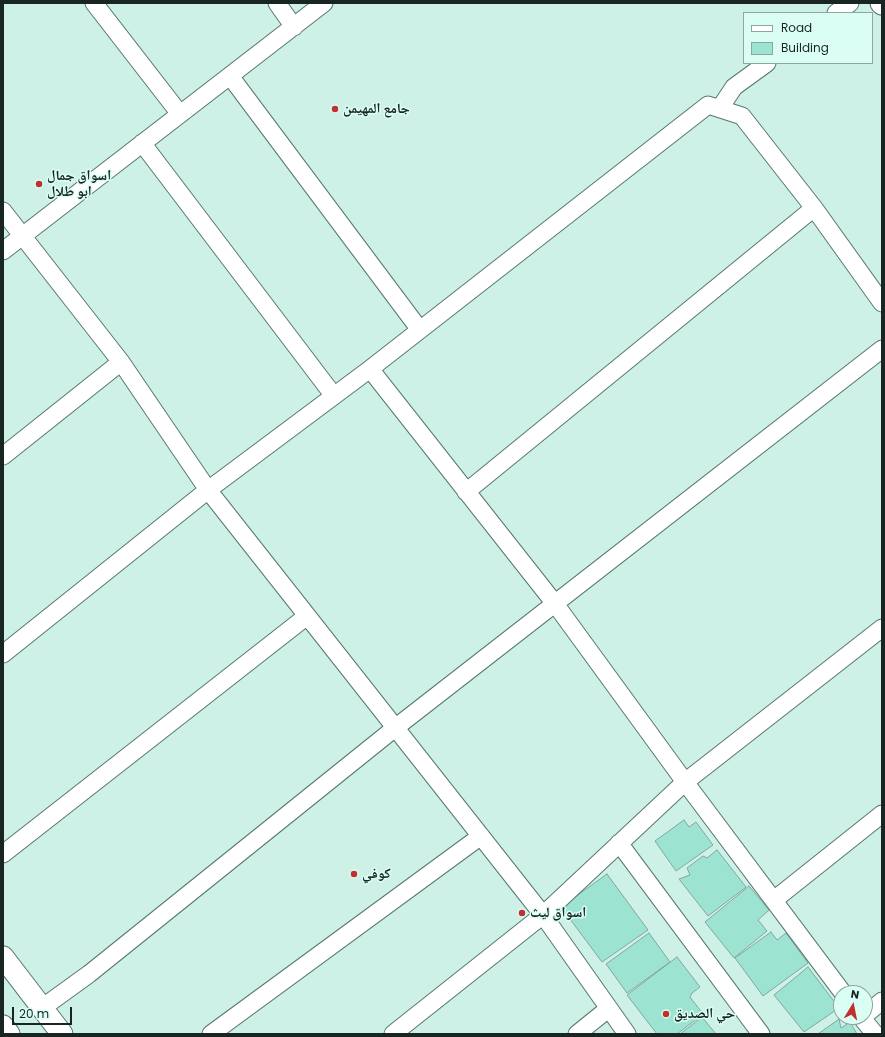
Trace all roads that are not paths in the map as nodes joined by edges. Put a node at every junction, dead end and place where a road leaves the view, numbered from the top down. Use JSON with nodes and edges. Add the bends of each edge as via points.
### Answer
{"nodes":[{"id":1,"x":94,"y":3,"type":"edge"},
{"id":2,"x":277,"y":3,"type":"edge"},
{"id":3,"x":324,"y":3,"type":"edge"},
{"id":4,"x":850,"y":3,"type":"edge"},
{"id":5,"x":837,"y":12,"type":"edge"},
{"id":6,"x":294,"y":27,"type":"junction"},
{"id":7,"x":766,"y":64,"type":"edge"},
{"id":8,"x":230,"y":76,"type":"junction"},
{"id":9,"x":720,"y":108,"type":"junction"},
{"id":10,"x":180,"y":114,"type":"junction"},
{"id":11,"x":142,"y":143,"type":"junction"},
{"id":12,"x":814,"y":208,"type":"junction"},
{"id":13,"x":3,"y":210,"type":"edge"},
{"id":14,"x":22,"y":235,"type":"junction"},
{"id":15,"x":3,"y":251,"type":"edge"},
{"id":16,"x":882,"y":303,"type":"edge"},
{"id":17,"x":420,"y":330,"type":"junction"},
{"id":18,"x":882,"y":349,"type":"edge"},
{"id":19,"x":120,"y":362,"type":"junction"},
{"id":20,"x":370,"y":370,"type":"junction"},
{"id":21,"x":334,"y":396,"type":"junction"},
{"id":22,"x":3,"y":456,"type":"edge"},
{"id":23,"x":208,"y":490,"type":"junction"},
{"id":24,"x":466,"y":492,"type":"junction"},
{"id":25,"x":556,"y":605,"type":"junction"},
{"id":26,"x":308,"y":616,"type":"junction"},
{"id":27,"x":882,"y":628,"type":"edge"},
{"id":28,"x":3,"y":654,"type":"edge"},
{"id":29,"x":396,"y":728,"type":"junction"},
{"id":30,"x":685,"y":782,"type":"junction"},
{"id":31,"x":882,"y":814,"type":"edge"},
{"id":32,"x":481,"y":836,"type":"junction"},
{"id":33,"x":619,"y":843,"type":"junction"},
{"id":34,"x":3,"y":854,"type":"edge"},
{"id":35,"x":774,"y":900,"type":"junction"},
{"id":36,"x":543,"y":915,"type":"junction"},
{"id":37,"x":3,"y":957,"type":"edge"},
{"id":38,"x":838,"y":985,"type":"edge"},
{"id":39,"x":882,"y":1001,"type":"edge"},
{"id":40,"x":42,"y":1008,"type":"junction"},
{"id":41,"x":608,"y":1009,"type":"junction"},
{"id":42,"x":873,"y":1009,"type":"edge"},
{"id":43,"x":869,"y":1025,"type":"edge"},
{"id":44,"x":3,"y":1026,"type":"edge"},
{"id":45,"x":9,"y":1034,"type":"edge"},
{"id":46,"x":62,"y":1034,"type":"edge"},
{"id":47,"x":211,"y":1034,"type":"edge"},
{"id":48,"x":394,"y":1034,"type":"edge"},
{"id":49,"x":578,"y":1034,"type":"edge"},
{"id":50,"x":627,"y":1034,"type":"edge"},
{"id":51,"x":761,"y":1034,"type":"edge"},
{"id":52,"x":875,"y":1034,"type":"edge"}],
"edges":[{"from":1,"to":10,"type":"street"},
{"from":2,"to":6,"type":"street"},
{"from":3,"to":6,"type":"street"},
{"from":4,"to":5,"type":"street"},
{"from":6,"to":8,"type":"street"},
{"from":7,"to":9,"type":"street","via":[[734,87]]},
{"from":8,"to":10,"type":"street"},
{"from":8,"to":17,"type":"street"},
{"from":9,"to":12,"type":"street","via":[[742,116]]},
{"from":9,"to":17,"type":"street","via":[[708,105]]},
{"from":10,"to":11,"type":"street"},
{"from":11,"to":14,"type":"street"},
{"from":11,"to":21,"type":"street"},
{"from":12,"to":16,"type":"street"},
{"from":12,"to":24,"type":"street"},
{"from":13,"to":14,"type":"street"},
{"from":14,"to":15,"type":"street"},
{"from":14,"to":19,"type":"street"},
{"from":17,"to":20,"type":"street"},
{"from":18,"to":25,"type":"street"},
{"from":19,"to":22,"type":"street"},
{"from":19,"to":23,"type":"street"},
{"from":20,"to":21,"type":"street"},
{"from":20,"to":24,"type":"street"},
{"from":21,"to":23,"type":"street"},
{"from":23,"to":26,"type":"street"},
{"from":23,"to":28,"type":"street"},
{"from":24,"to":25,"type":"street"},
{"from":25,"to":29,"type":"street"},
{"from":25,"to":30,"type":"street"},
{"from":26,"to":29,"type":"street"},
{"from":26,"to":34,"type":"street"},
{"from":27,"to":30,"type":"street"},
{"from":29,"to":32,"type":"street"},
{"from":29,"to":40,"type":"street","via":[[90,974]]},
{"from":30,"to":33,"type":"street"},
{"from":30,"to":35,"type":"street"},
{"from":31,"to":35,"type":"street"},
{"from":32,"to":36,"type":"street"},
{"from":32,"to":47,"type":"street"},
{"from":33,"to":36,"type":"street"},
{"from":33,"to":51,"type":"street"},
{"from":35,"to":38,"type":"street"},
{"from":36,"to":41,"type":"street"},
{"from":36,"to":48,"type":"street"},
{"from":37,"to":40,"type":"street"},
{"from":39,"to":42,"type":"street"},
{"from":40,"to":46,"type":"street"},
{"from":41,"to":49,"type":"street"},
{"from":41,"to":50,"type":"street"},
{"from":43,"to":52,"type":"street"},
{"from":44,"to":45,"type":"street"}]}
